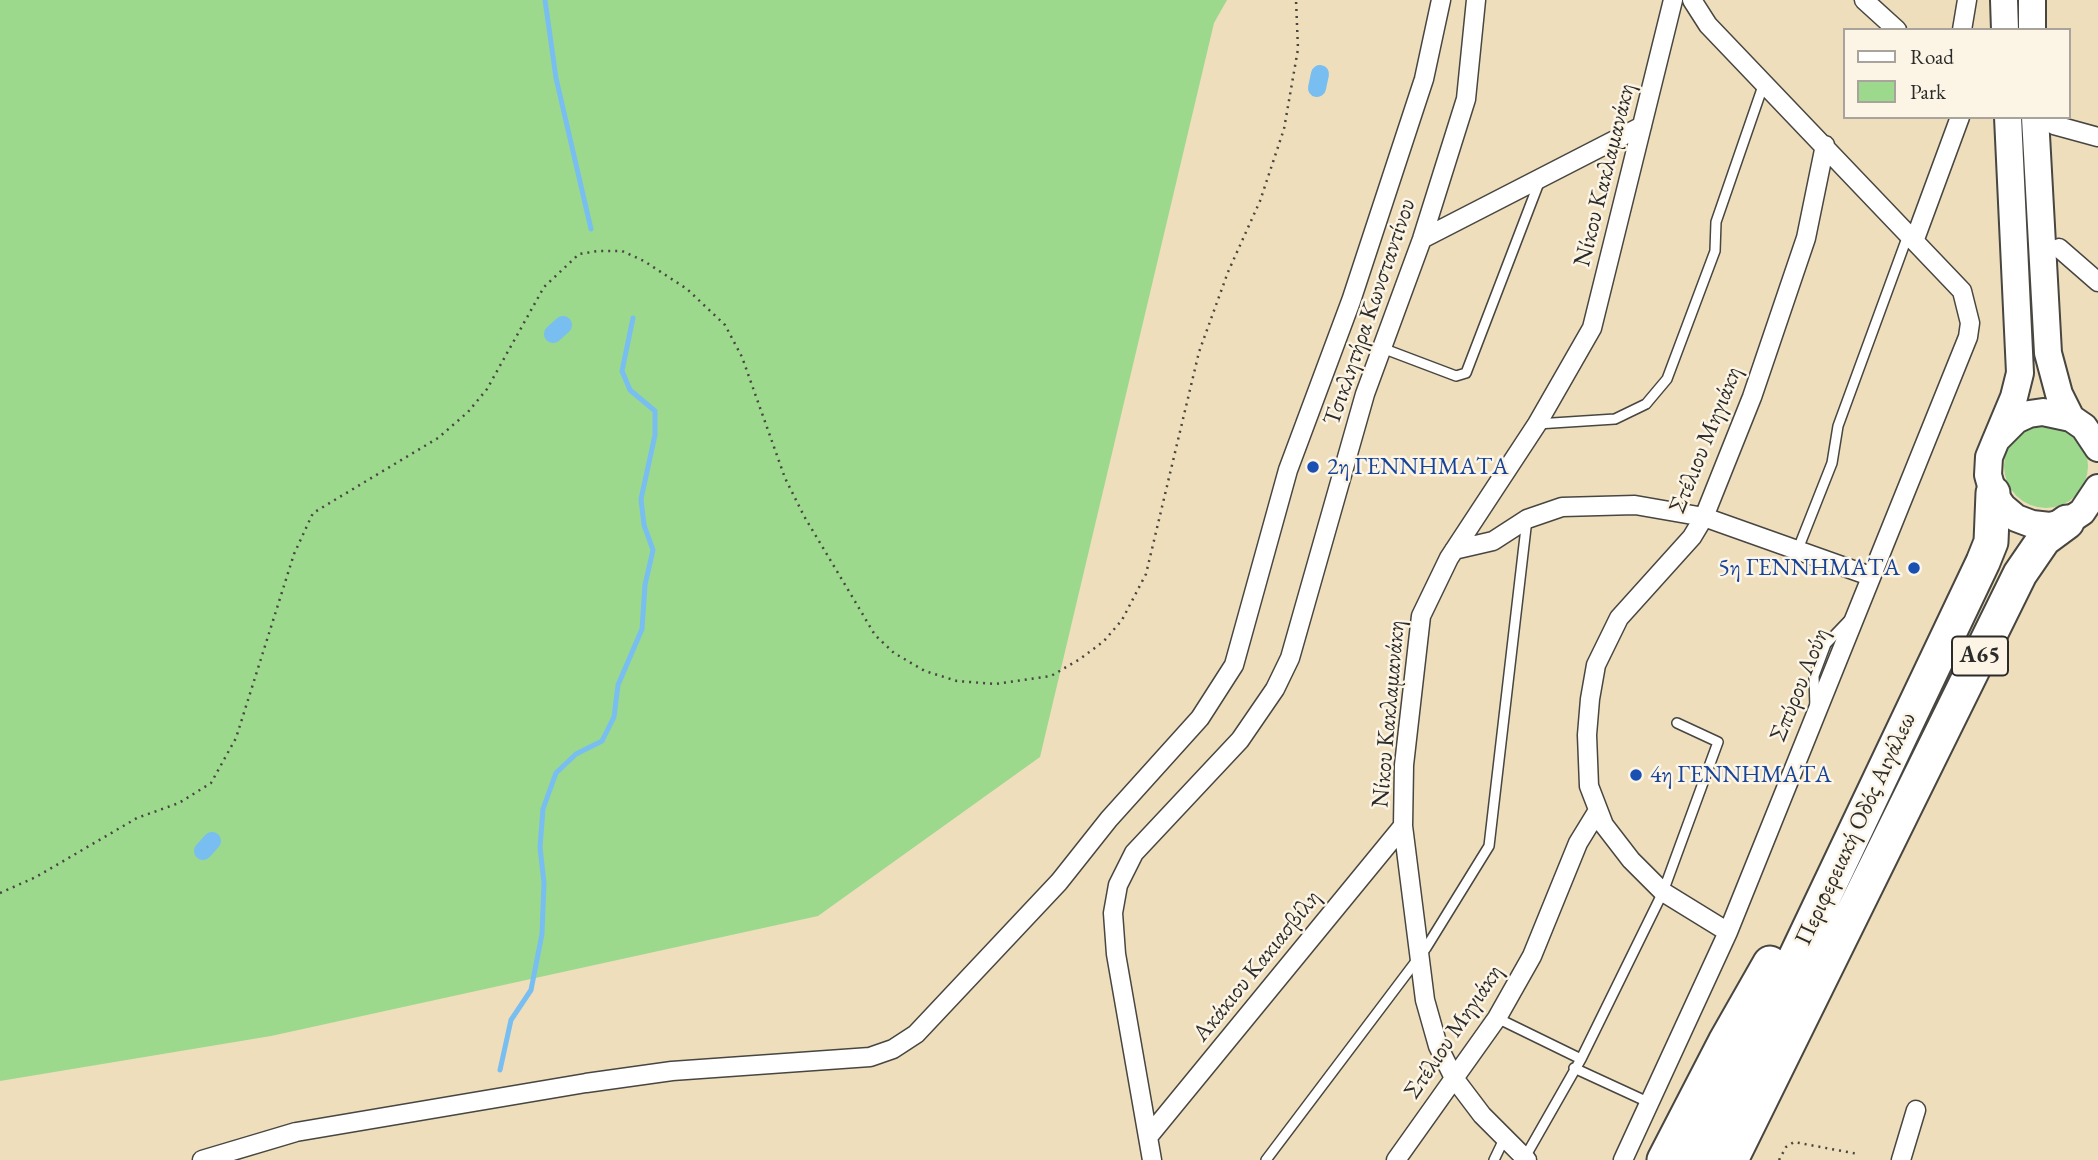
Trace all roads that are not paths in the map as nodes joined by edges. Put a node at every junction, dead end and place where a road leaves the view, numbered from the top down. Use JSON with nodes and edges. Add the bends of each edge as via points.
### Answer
{"nodes":[{"id":1,"x":1441,"y":0,"type":"edge"},
{"id":2,"x":1476,"y":0,"type":"edge"},
{"id":3,"x":1673,"y":0,"type":"edge"},
{"id":4,"x":1692,"y":0,"type":"edge"},
{"id":5,"x":1864,"y":0,"type":"edge"},
{"id":6,"x":1967,"y":0,"type":"edge"},
{"id":7,"x":2004,"y":0,"type":"edge"},
{"id":8,"x":2032,"y":0,"type":"edge"},
{"id":9,"x":1895,"y":28,"type":"edge"},
{"id":10,"x":1962,"y":28,"type":"edge"},
{"id":11,"x":2005,"y":28,"type":"edge"},
{"id":12,"x":2032,"y":28,"type":"edge"},
{"id":13,"x":1764,"y":83,"type":"junction"},
{"id":14,"x":1959,"y":119,"type":"edge"},
{"id":15,"x":2008,"y":119,"type":"edge"},
{"id":16,"x":2045,"y":121,"type":"edge"},
{"id":17,"x":1642,"y":126,"type":"junction"},
{"id":18,"x":2098,"y":137,"type":"edge"},
{"id":19,"x":1825,"y":145,"type":"junction"},
{"id":20,"x":1540,"y":178,"type":"junction"},
{"id":21,"x":1912,"y":236,"type":"junction"},
{"id":22,"x":1422,"y":239,"type":"junction"},
{"id":23,"x":2059,"y":248,"type":"dead end"},
{"id":24,"x":2098,"y":282,"type":"edge"},
{"id":25,"x":1382,"y":348,"type":"junction"},
{"id":26,"x":2071,"y":418,"type":"junction"},
{"id":27,"x":1536,"y":424,"type":"junction"},
{"id":28,"x":1996,"y":440,"type":"junction"},
{"id":29,"x":2098,"y":448,"type":"edge"},
{"id":30,"x":2098,"y":488,"type":"edge"},
{"id":31,"x":1993,"y":493,"type":"junction"},
{"id":32,"x":1704,"y":517,"type":"junction"},
{"id":33,"x":1527,"y":519,"type":"junction"},
{"id":34,"x":2067,"y":522,"type":"junction"},
{"id":35,"x":1798,"y":549,"type":"junction"},
{"id":36,"x":1454,"y":550,"type":"junction"},
{"id":37,"x":1870,"y":576,"type":"junction"},
{"id":38,"x":1677,"y":723,"type":"dead end"},
{"id":39,"x":1597,"y":812,"type":"junction"},
{"id":40,"x":1403,"y":826,"type":"junction"},
{"id":41,"x":1847,"y":852,"type":"junction"},
{"id":42,"x":1662,"y":892,"type":"junction"},
{"id":43,"x":1728,"y":932,"type":"junction"},
{"id":44,"x":1418,"y":955,"type":"junction"},
{"id":45,"x":1497,"y":1018,"type":"junction"},
{"id":46,"x":1581,"y":1059,"type":"junction"},
{"id":47,"x":1574,"y":1068,"type":"junction"},
{"id":48,"x":1454,"y":1078,"type":"junction"},
{"id":49,"x":1650,"y":1103,"type":"junction"},
{"id":50,"x":1916,"y":1110,"type":"dead end"},
{"id":51,"x":1504,"y":1137,"type":"junction"},
{"id":52,"x":1148,"y":1138,"type":"junction"},
{"id":53,"x":1525,"y":1159,"type":"edge"},
{"id":54,"x":202,"y":1160,"type":"edge"},
{"id":55,"x":1152,"y":1160,"type":"edge"},
{"id":56,"x":1266,"y":1160,"type":"edge"},
{"id":57,"x":1396,"y":1160,"type":"edge"},
{"id":58,"x":1494,"y":1160,"type":"edge"},
{"id":59,"x":1623,"y":1160,"type":"edge"},
{"id":60,"x":1664,"y":1160,"type":"edge"},
{"id":61,"x":1699,"y":1160,"type":"edge"},
{"id":62,"x":1731,"y":1160,"type":"edge"},
{"id":63,"x":1901,"y":1160,"type":"edge"}],
"edges":[{"from":1,"to":54,"type":"street","via":[[1424,79],[1351,301],[1288,470],[1234,665],[1200,718],[1059,882],[916,1034],[870,1057],[672,1071],[586,1083],[296,1132]]},
{"from":2,"to":22,"type":"street","name":"Τσικλητήρα Κωνσταντίνου","via":[[1466,99]]},
{"from":3,"to":17,"type":"street","name":"Νίκου Κακλαμανάκη"},
{"from":4,"to":13,"type":"street","via":[[1708,25]]},
{"from":5,"to":9,"type":"street"},
{"from":6,"to":10,"type":"street"},
{"from":7,"to":11,"type":"main road"},
{"from":8,"to":12,"type":"main road"},
{"from":13,"to":19,"type":"street"},
{"from":13,"to":27,"type":"lane","via":[[1716,222],[1715,251],[1667,379],[1646,404],[1615,419]]},
{"from":14,"to":21,"type":"street"},
{"from":15,"to":28,"type":"main road","via":[[2020,373]]},
{"from":16,"to":18,"type":"street"},
{"from":16,"to":26,"type":"main road","via":[[2048,353]]},
{"from":17,"to":20,"type":"street"},
{"from":17,"to":27,"type":"street","name":"Νίκου Κακλαμανάκη","via":[[1592,328]]},
{"from":19,"to":21,"type":"street"},
{"from":19,"to":32,"type":"street","name":"Στέλιου Μηγιάκη","via":[[1806,238],[1752,397]]},
{"from":20,"to":22,"type":"street"},
{"from":20,"to":25,"type":"lane","via":[[1466,373],[1456,376]]},
{"from":21,"to":35,"type":"lane","via":[[1838,426],[1832,463]]},
{"from":21,"to":37,"type":"street","name":"Σπύρου Λούη","via":[[1962,291],[1970,323]]},
{"from":22,"to":25,"type":"street","name":"Τσικλητήρα Κωνσταντίνου"},
{"from":23,"to":24,"type":"street"},
{"from":25,"to":52,"type":"street","name":"Τσικλητήρα Κωνσταντίνου","via":[[1284,672],[1240,740],[1134,853],[1118,885],[1113,912],[1116,954]]},
{"from":26,"to":28,"type":"main road","via":[[2029,414]]},
{"from":26,"to":29,"type":"main road","via":[[2084,427]]},
{"from":27,"to":36,"type":"street","name":"Νίκου Κακλαμανάκη"},
{"from":28,"to":31,"type":"main road","via":[[1989,457]]},
{"from":30,"to":34,"type":"main road","via":[[2082,512]]},
{"from":31,"to":34,"type":"main road","via":[[2016,518],[2050,526]]},
{"from":31,"to":41,"type":"highway","name":"Περιφερειακή Οδός Αιγάλεω","number":"Α65","via":[[1994,519],[1987,552]]},
{"from":32,"to":33,"type":"street","via":[[1606,504],[1562,508]]},
{"from":32,"to":35,"type":"street"},
{"from":32,"to":39,"type":"street","name":"Στέλιου Μηγιάκη","via":[[1692,537],[1619,618],[1596,665],[1588,714],[1587,764]]},
{"from":33,"to":36,"type":"street","via":[[1493,541]]},
{"from":33,"to":44,"type":"lane","via":[[1492,838]]},
{"from":34,"to":62,"type":"highway","name":"Περιφερειακή Οδός Αιγάλεω","number":"Α65","via":[[2044,539],[2020,573]]},
{"from":35,"to":37,"type":"street"},
{"from":36,"to":40,"type":"street","name":"Νίκου Κακλαμανάκη","via":[[1421,616],[1404,765]]},
{"from":37,"to":43,"type":"street","name":"Σπύρου Λούη"},
{"from":38,"to":42,"type":"lane","via":[[1718,742]]},
{"from":39,"to":42,"type":"street","name":"Στέλιου Μηγιάκη","via":[[1630,860]]},
{"from":39,"to":45,"type":"street","name":"Στέλιου Μηγιάκη","via":[[1578,843],[1532,956]]},
{"from":40,"to":44,"type":"street","name":"Νίκου Κακλαμανάκη"},
{"from":40,"to":52,"type":"street","name":"Ακάκιου Κακιασβίλη"},
{"from":41,"to":60,"type":"highway","via":[[1809,896]]},
{"from":41,"to":61,"type":"highway","name":"Περιφερειακή Οδός Αιγάλεω","number":"Α65"},
{"from":42,"to":43,"type":"street","name":"Στέλιου Μηγιάκη"},
{"from":42,"to":46,"type":"lane"},
{"from":43,"to":49,"type":"street","name":"Σπύρου Λούη"},
{"from":44,"to":48,"type":"street","name":"Νίκου Κακλαμανάκη","via":[[1432,1028]]},
{"from":44,"to":56,"type":"lane"},
{"from":45,"to":46,"type":"lane"},
{"from":45,"to":48,"type":"street","name":"Στέλιου Μηγιάκη"},
{"from":46,"to":47,"type":"lane"},
{"from":47,"to":49,"type":"lane"},
{"from":47,"to":53,"type":"lane"},
{"from":48,"to":51,"type":"street","name":"Νίκου Κακλαμανάκη"},
{"from":48,"to":57,"type":"street","name":"Στέλιου Μηγιάκη"},
{"from":49,"to":59,"type":"street","name":"Σπύρου Λούη"},
{"from":50,"to":63,"type":"street"},
{"from":51,"to":53,"type":"street","name":"Νίκου Κακλαμανάκη"},
{"from":51,"to":58,"type":"lane"},
{"from":52,"to":55,"type":"street","name":"Τσικλητήρα Κωνσταντίνου"}]}
